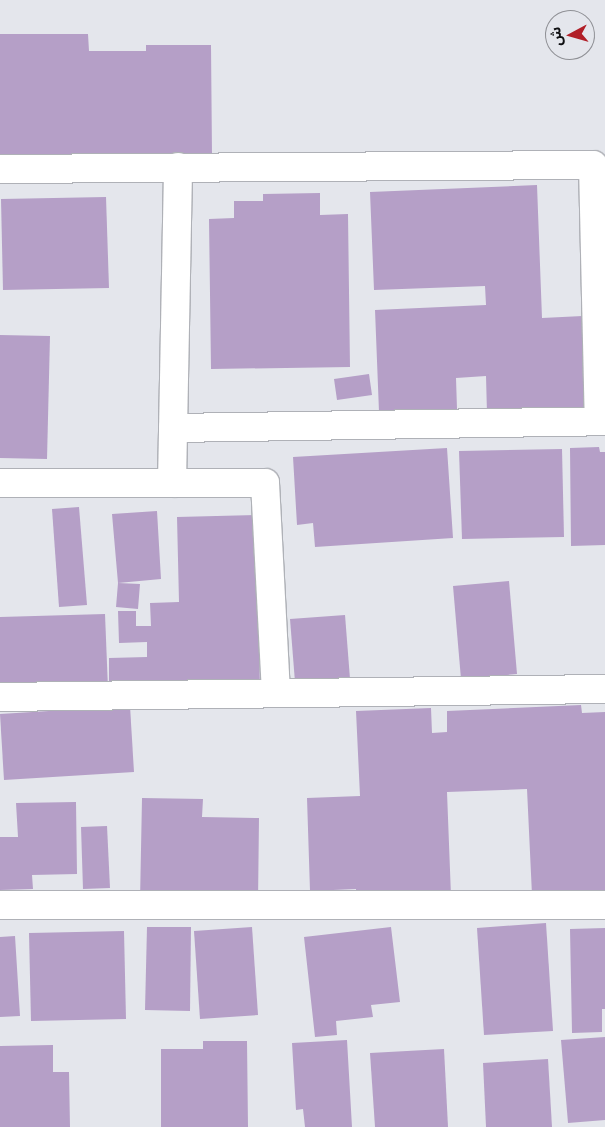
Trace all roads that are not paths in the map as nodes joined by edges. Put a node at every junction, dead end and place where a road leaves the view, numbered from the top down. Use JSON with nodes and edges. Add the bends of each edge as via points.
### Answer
{"nodes":[{"id":1,"x":178,"y":167,"type":"junction"},
{"id":2,"x":0,"y":169,"type":"edge"},
{"id":3,"x":602,"y":421,"type":"edge"},
{"id":4,"x":173,"y":428,"type":"junction"},
{"id":5,"x":0,"y":483,"type":"edge"},
{"id":6,"x":172,"y":483,"type":"junction"},
{"id":7,"x":605,"y":688,"type":"edge"},
{"id":8,"x":276,"y":693,"type":"junction"},
{"id":9,"x":0,"y":697,"type":"edge"},
{"id":10,"x":605,"y":904,"type":"edge"},
{"id":11,"x":0,"y":906,"type":"edge"}],
"edges":[{"from":1,"to":2,"type":"street"},
{"from":1,"to":3,"type":"street","via":[[593,165]]},
{"from":1,"to":4,"type":"street"},
{"from":3,"to":4,"type":"street"},
{"from":4,"to":6,"type":"street"},
{"from":5,"to":6,"type":"street"},
{"from":6,"to":8,"type":"street","via":[[265,483]]},
{"from":7,"to":8,"type":"street"},
{"from":8,"to":9,"type":"street"},
{"from":10,"to":11,"type":"street"}]}
